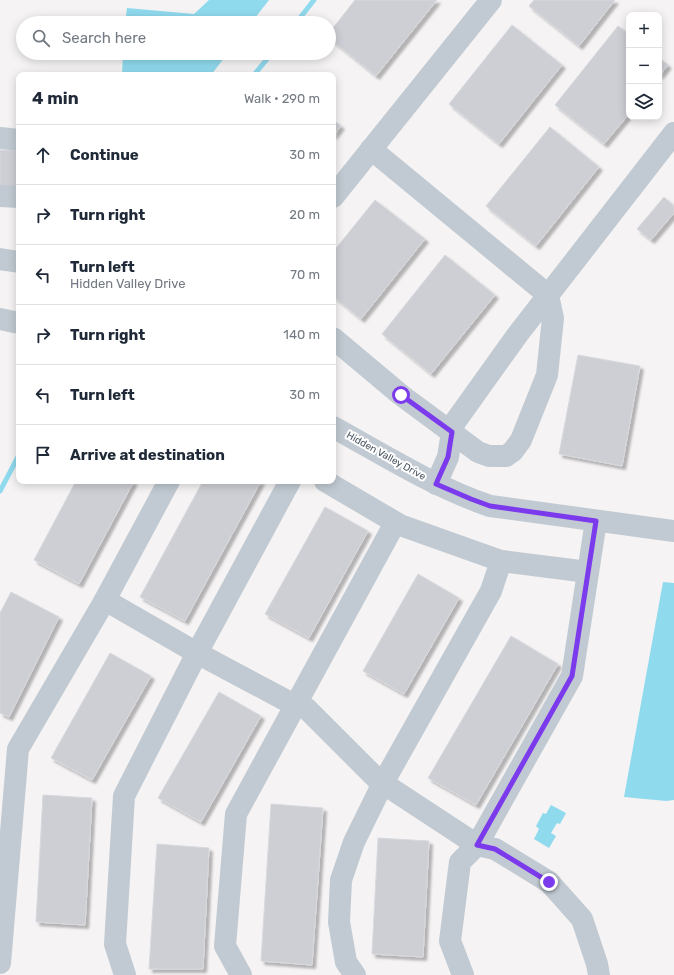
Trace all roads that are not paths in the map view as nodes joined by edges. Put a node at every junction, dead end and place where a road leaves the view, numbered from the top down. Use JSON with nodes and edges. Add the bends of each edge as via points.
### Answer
{"nodes":[{"id":1,"x":491,"y":0,"type":"edge"},
{"id":2,"x":674,"y":134,"type":"edge"},
{"id":3,"x":0,"y":138,"type":"edge"},
{"id":4,"x":16,"y":140,"type":"edge"},
{"id":5,"x":371,"y":149,"type":"junction"},
{"id":6,"x":336,"y":193,"type":"edge"},
{"id":7,"x":0,"y":196,"type":"edge"},
{"id":8,"x":16,"y":197,"type":"edge"},
{"id":9,"x":0,"y":259,"type":"edge"},
{"id":10,"x":16,"y":262,"type":"edge"},
{"id":11,"x":548,"y":295,"type":"junction"},
{"id":12,"x":0,"y":319,"type":"edge"},
{"id":13,"x":16,"y":322,"type":"edge"},
{"id":14,"x":336,"y":341,"type":"edge"},
{"id":15,"x":336,"y":429,"type":"edge"},
{"id":16,"x":452,"y":432,"type":"junction"},
{"id":17,"x":167,"y":484,"type":"edge"},
{"id":18,"x":288,"y":484,"type":"edge"},
{"id":19,"x":330,"y":484,"type":"edge"},
{"id":20,"x":436,"y":484,"type":"junction"},
{"id":21,"x":596,"y":521,"type":"junction"},
{"id":22,"x":395,"y":523,"type":"junction"},
{"id":23,"x":674,"y":531,"type":"edge"},
{"id":24,"x":501,"y":561,"type":"junction"},
{"id":25,"x":588,"y":572,"type":"junction"},
{"id":26,"x":104,"y":600,"type":"junction"},
{"id":27,"x":197,"y":653,"type":"junction"},
{"id":28,"x":296,"y":704,"type":"junction"},
{"id":29,"x":383,"y":783,"type":"junction"},
{"id":30,"x":477,"y":845,"type":"junction"},
{"id":31,"x":0,"y":963,"type":"edge"},
{"id":32,"x":125,"y":975,"type":"edge"},
{"id":33,"x":241,"y":975,"type":"edge"},
{"id":34,"x":355,"y":975,"type":"edge"},
{"id":35,"x":463,"y":975,"type":"edge"},
{"id":36,"x":599,"y":975,"type":"edge"}],
"edges":[{"from":1,"to":5,"type":"street"},
{"from":2,"to":11,"type":"street"},
{"from":3,"to":4,"type":"street"},
{"from":5,"to":6,"type":"street"},
{"from":5,"to":11,"type":"street"},
{"from":7,"to":8,"type":"street"},
{"from":9,"to":10,"type":"street"},
{"from":11,"to":16,"type":"street","via":[[456,422]]},
{"from":11,"to":16,"type":"street","via":[[553,318],[547,375],[521,440],[513,452],[506,456],[489,456],[478,452]]},
{"from":12,"to":13,"type":"street"},
{"from":14,"to":16,"type":"street","via":[[401,395]]},
{"from":15,"to":20,"type":"street","name":"Hidden Valley Drive"},
{"from":16,"to":20,"type":"street","via":[[448,457]]},
{"from":17,"to":26,"type":"street"},
{"from":18,"to":27,"type":"street"},
{"from":19,"to":22,"type":"street"},
{"from":20,"to":21,"type":"street","name":"Hidden Valley Drive","via":[[490,506]]},
{"from":21,"to":23,"type":"street","name":"Hidden Valley Drive"},
{"from":21,"to":25,"type":"street"},
{"from":22,"to":24,"type":"street"},
{"from":22,"to":28,"type":"street"},
{"from":24,"to":25,"type":"street"},
{"from":24,"to":29,"type":"street","via":[[492,591]]},
{"from":25,"to":30,"type":"street","via":[[572,676]]},
{"from":26,"to":27,"type":"street"},
{"from":26,"to":31,"type":"street","via":[[18,749]]},
{"from":27,"to":28,"type":"street"},
{"from":27,"to":32,"type":"street","via":[[124,796],[115,944]]},
{"from":28,"to":29,"type":"street","via":[[307,708]]},
{"from":28,"to":33,"type":"street","via":[[236,814],[225,946]]},
{"from":29,"to":30,"type":"street"},
{"from":29,"to":34,"type":"street","via":[[354,842],[341,880],[339,922],[346,962]]},
{"from":30,"to":35,"type":"street","via":[[460,862],[450,941]]},
{"from":30,"to":36,"type":"street","via":[[495,849],[549,882],[582,919]]}]}
